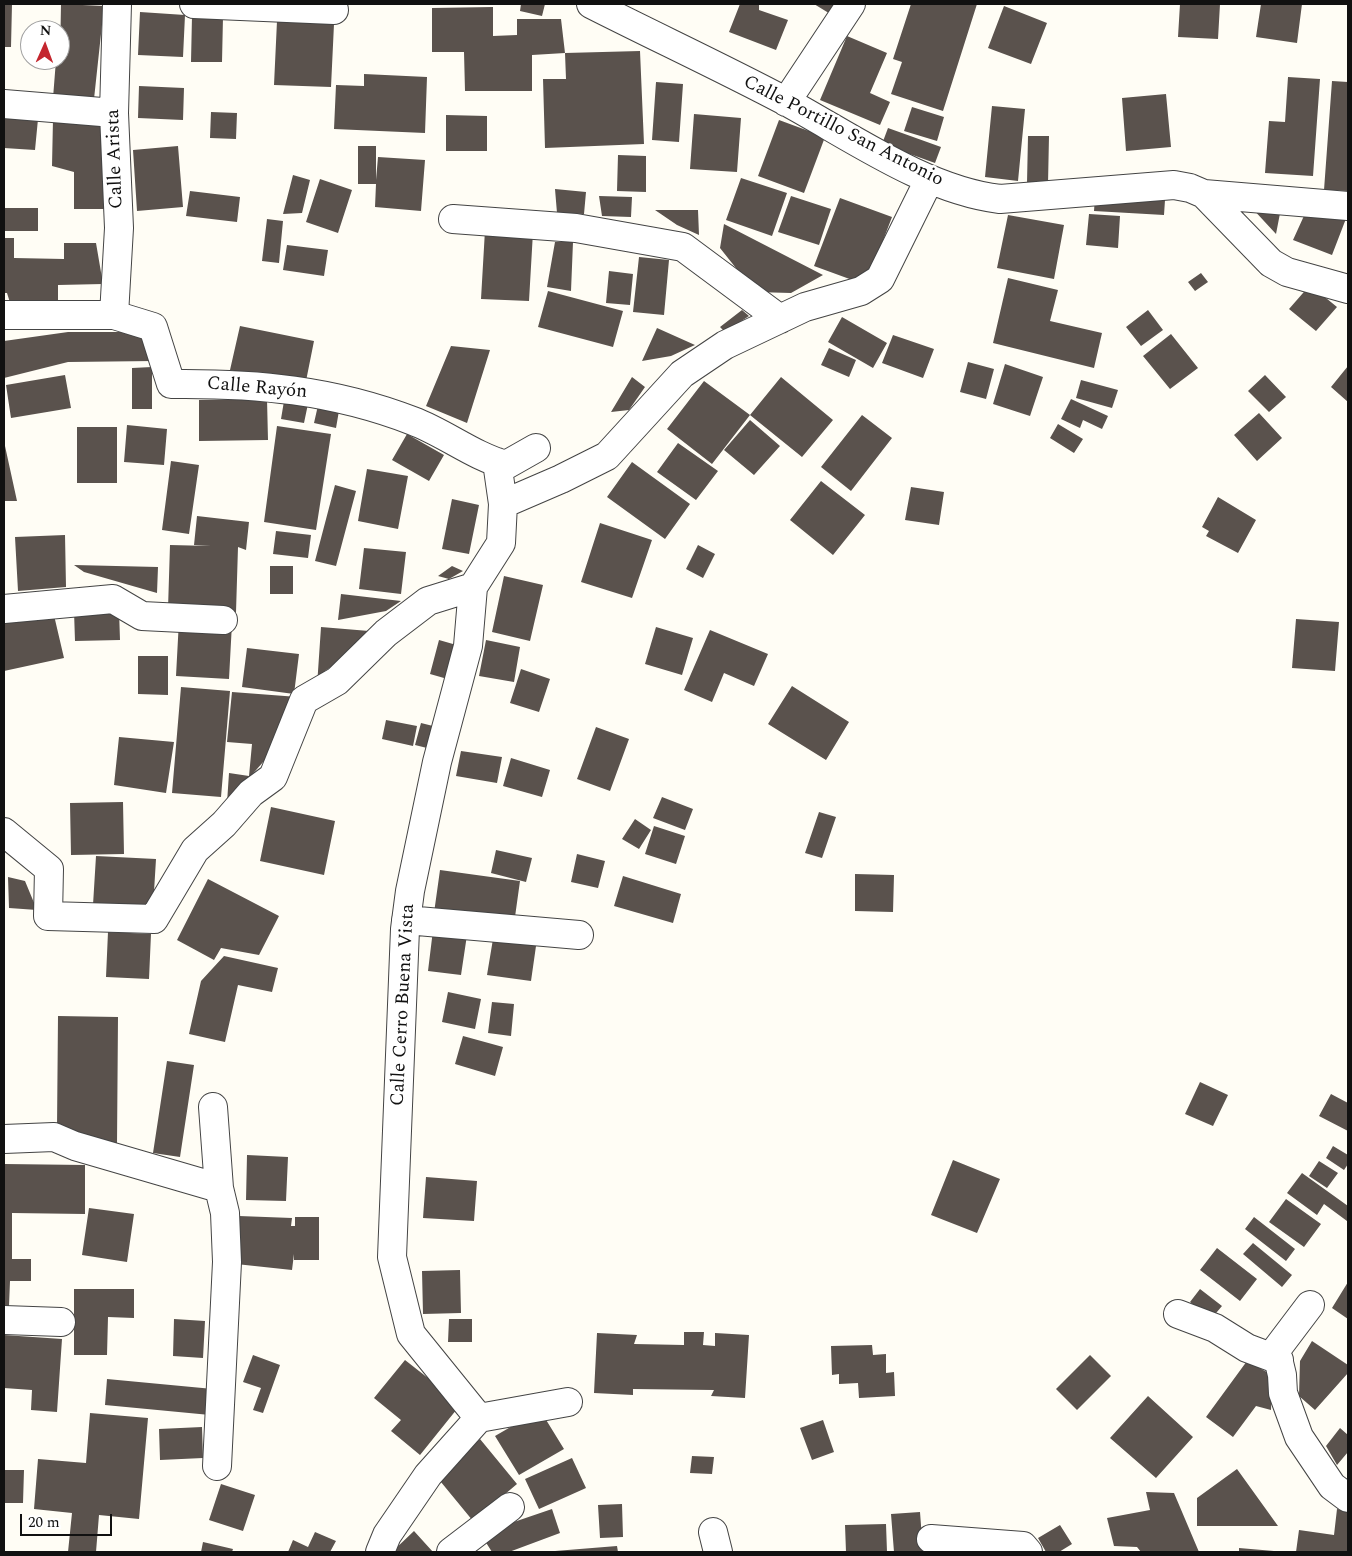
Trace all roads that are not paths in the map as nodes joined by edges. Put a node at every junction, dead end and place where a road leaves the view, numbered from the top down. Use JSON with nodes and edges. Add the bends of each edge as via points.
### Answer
{"nodes":[{"id":1,"x":117,"y":4,"type":"edge"},
{"id":2,"x":194,"y":4,"type":"edge"},
{"id":3,"x":590,"y":4,"type":"edge"},
{"id":4,"x":851,"y":4,"type":"edge"},
{"id":5,"x":334,"y":10,"type":"dead end"},
{"id":6,"x":786,"y":102,"type":"junction"},
{"id":7,"x":4,"y":104,"type":"edge"},
{"id":8,"x":114,"y":113,"type":"junction"},
{"id":9,"x":929,"y":180,"type":"junction"},
{"id":10,"x":1204,"y":194,"type":"junction"},
{"id":11,"x":1348,"y":206,"type":"edge"},
{"id":12,"x":454,"y":219,"type":"dead end"},
{"id":13,"x":1348,"y":289,"type":"edge"},
{"id":14,"x":4,"y":315,"type":"edge"},
{"id":15,"x":114,"y":315,"type":"junction"},
{"id":16,"x":780,"y":319,"type":"junction"},
{"id":17,"x":536,"y":448,"type":"dead end"},
{"id":18,"x":497,"y":462,"type":"junction"},
{"id":19,"x":503,"y":504,"type":"junction"},
{"id":20,"x":473,"y":587,"type":"junction"},
{"id":21,"x":4,"y":608,"type":"edge"},
{"id":22,"x":223,"y":620,"type":"dead end"},
{"id":23,"x":4,"y":832,"type":"edge"},
{"id":24,"x":406,"y":920,"type":"junction"},
{"id":25,"x":580,"y":935,"type":"dead end"},
{"id":26,"x":214,"y":1107,"type":"dead end"},
{"id":27,"x":4,"y":1139,"type":"edge"},
{"id":28,"x":219,"y":1188,"type":"junction"},
{"id":29,"x":1310,"y":1305,"type":"dead end"},
{"id":30,"x":1178,"y":1314,"type":"dead end"},
{"id":31,"x":4,"y":1320,"type":"edge"},
{"id":32,"x":61,"y":1322,"type":"dead end"},
{"id":33,"x":1279,"y":1360,"type":"junction"},
{"id":34,"x":568,"y":1402,"type":"dead end"},
{"id":35,"x":480,"y":1418,"type":"junction"},
{"id":36,"x":217,"y":1466,"type":"dead end"},
{"id":37,"x":1348,"y":1498,"type":"edge"},
{"id":38,"x":510,"y":1507,"type":"dead end"},
{"id":39,"x":931,"y":1538,"type":"dead end"},
{"id":40,"x":380,"y":1552,"type":"edge"},
{"id":41,"x":451,"y":1552,"type":"edge"},
{"id":42,"x":1028,"y":1552,"type":"edge"}],
"edges":[{"from":1,"to":8,"type":"street","name":"Calle Arista"},
{"from":2,"to":5,"type":"street"},
{"from":3,"to":6,"type":"street","name":"Calle Portillo San Antonio"},
{"from":4,"to":6,"type":"street"},
{"from":6,"to":9,"type":"street","name":"Calle Portillo San Antonio"},
{"from":7,"to":8,"type":"street"},
{"from":8,"to":15,"type":"street","name":"Calle Arista","via":[[119,228]]},
{"from":9,"to":10,"type":"street","name":"Calle Portillo San Antonio","via":[[975,195],[1000,199],[1174,186]]},
{"from":9,"to":16,"type":"street","via":[[880,279],[862,292],[805,307]]},
{"from":10,"to":11,"type":"street","name":"Calle Portillo San Antonio"},
{"from":10,"to":13,"type":"street","via":[[1272,263],[1287,272]]},
{"from":12,"to":16,"type":"street","via":[[576,228],[683,247]]},
{"from":14,"to":15,"type":"street","name":"Calle Rayón"},
{"from":15,"to":18,"type":"street","name":"Calle Rayón","via":[[153,327],[171,384],[263,386],[367,404],[416,422]]},
{"from":16,"to":19,"type":"street","via":[[725,345],[682,374],[607,456],[561,480]]},
{"from":17,"to":18,"type":"street","via":[[506,465]]},
{"from":18,"to":19,"type":"street","name":"Calle Cerro Buena Vista"},
{"from":19,"to":20,"type":"street","name":"Calle Cerro Buena Vista","via":[[501,543]]},
{"from":20,"to":23,"type":"street","via":[[428,601],[386,633],[337,681],[304,700],[273,777],[251,793],[195,850],[154,919],[48,916],[50,869]]},
{"from":20,"to":24,"type":"street","name":"Calle Cerro Buena Vista","via":[[468,646],[437,762]]},
{"from":21,"to":22,"type":"street","via":[[113,599],[142,616]]},
{"from":24,"to":25,"type":"street"},
{"from":24,"to":35,"type":"street","name":"Calle Cerro Buena Vista","via":[[392,1257],[411,1334]]},
{"from":26,"to":28,"type":"street"},
{"from":27,"to":28,"type":"street","via":[[54,1137]]},
{"from":28,"to":36,"type":"street","via":[[225,1213],[227,1262]]},
{"from":29,"to":33,"type":"street","via":[[1276,1350]]},
{"from":30,"to":33,"type":"street","via":[[1215,1328],[1247,1348]]},
{"from":31,"to":32,"type":"street"},
{"from":33,"to":37,"type":"street","via":[[1282,1393],[1299,1436],[1332,1486]]},
{"from":34,"to":35,"type":"street"},
{"from":35,"to":40,"type":"street","via":[[428,1475],[387,1535]]},
{"from":38,"to":41,"type":"street"},
{"from":39,"to":42,"type":"street","via":[[1023,1546]]}]}
